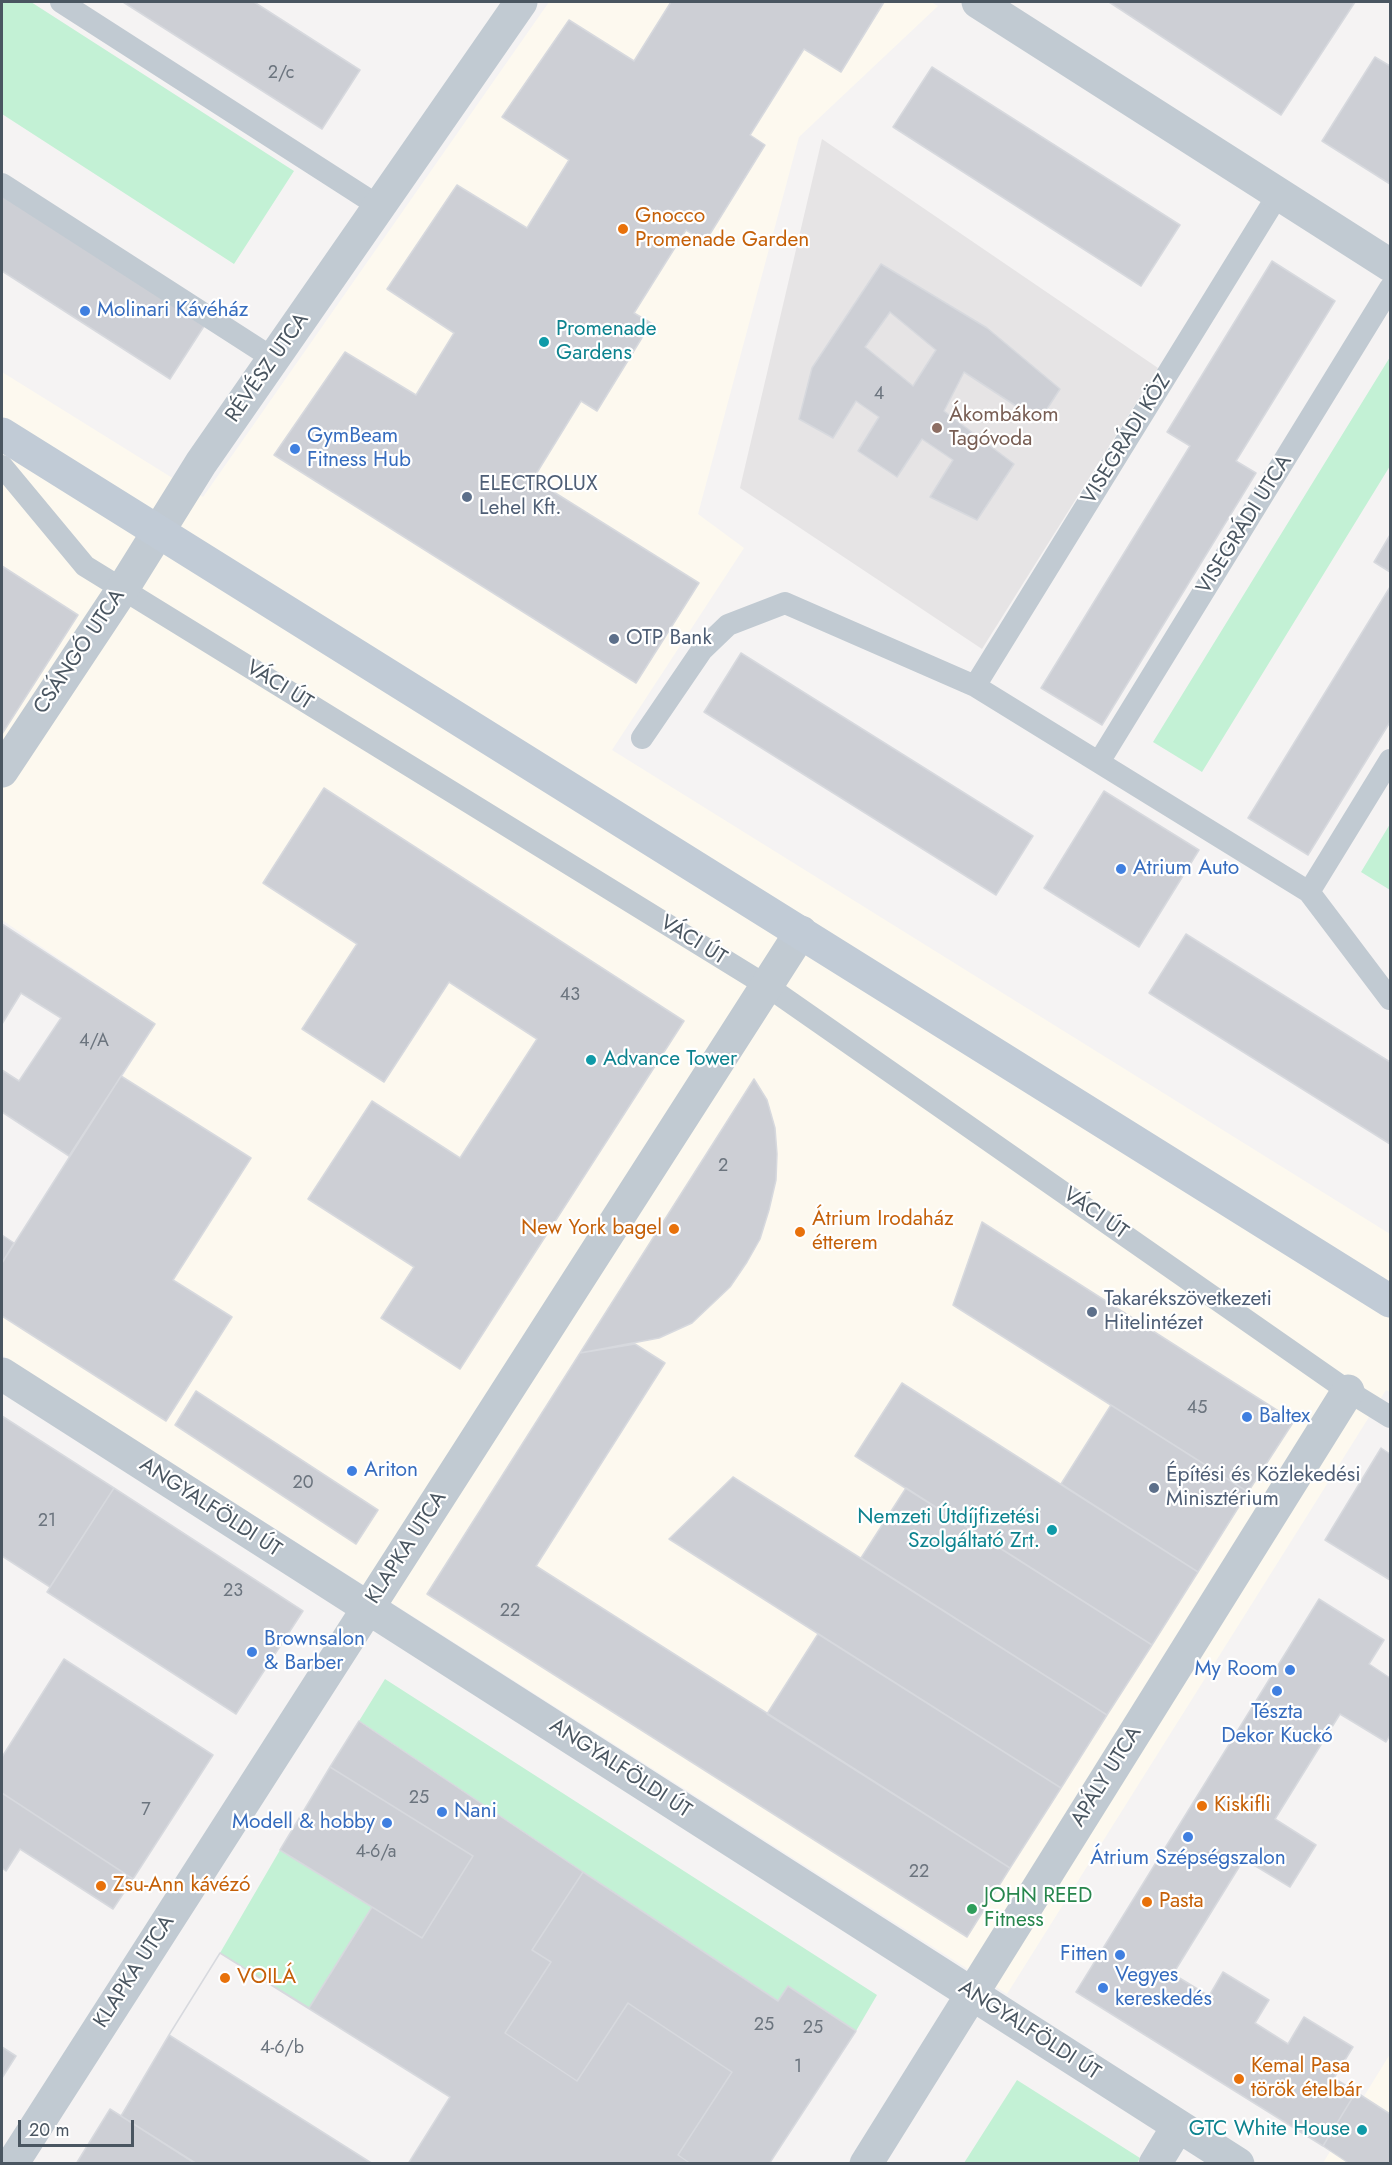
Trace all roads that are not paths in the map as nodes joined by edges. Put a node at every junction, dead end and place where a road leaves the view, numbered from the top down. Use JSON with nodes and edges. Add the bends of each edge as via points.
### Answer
{"nodes":[{"id":1,"x":61,"y":2,"type":"edge"},
{"id":2,"x":521,"y":2,"type":"edge"},
{"id":3,"x":978,"y":2,"type":"edge"},
{"id":4,"x":2,"y":184,"type":"edge"},
{"id":5,"x":1279,"y":194,"type":"junction"},
{"id":6,"x":380,"y":207,"type":"junction"},
{"id":7,"x":1390,"y":265,"type":"edge"},
{"id":8,"x":1390,"y":288,"type":"edge"},
{"id":9,"x":274,"y":359,"type":"junction"},
{"id":10,"x":2,"y":434,"type":"edge"},
{"id":11,"x":2,"y":466,"type":"edge"},
{"id":12,"x":159,"y":532,"type":"junction"},
{"id":13,"x":122,"y":590,"type":"junction"},
{"id":14,"x":975,"y":686,"type":"junction"},
{"id":15,"x":642,"y":738,"type":"dead end"},
{"id":16,"x":1390,"y":760,"type":"edge"},
{"id":17,"x":1099,"y":762,"type":"junction"},
{"id":18,"x":2,"y":771,"type":"edge"},
{"id":19,"x":1309,"y":892,"type":"junction"},
{"id":20,"x":801,"y":932,"type":"junction"},
{"id":21,"x":767,"y":986,"type":"junction"},
{"id":22,"x":1390,"y":999,"type":"edge"},
{"id":23,"x":1390,"y":1301,"type":"edge"},
{"id":24,"x":2,"y":1374,"type":"edge"},
{"id":25,"x":1348,"y":1391,"type":"junction"},
{"id":26,"x":1390,"y":1417,"type":"edge"},
{"id":27,"x":368,"y":1608,"type":"junction"},
{"id":28,"x":972,"y":1994,"type":"junction"},
{"id":29,"x":1178,"y":2126,"type":"junction"},
{"id":30,"x":12,"y":2163,"type":"edge"},
{"id":31,"x":866,"y":2163,"type":"edge"},
{"id":32,"x":1155,"y":2163,"type":"edge"},
{"id":33,"x":1238,"y":2163,"type":"edge"}],
"edges":[{"from":1,"to":6,"type":"lane"},
{"from":2,"to":6,"type":"street","name":"RÉVÉSZ UTCA"},
{"from":3,"to":5,"type":"street"},
{"from":4,"to":9,"type":"lane"},
{"from":5,"to":7,"type":"street"},
{"from":5,"to":14,"type":"lane","name":"VISEGRÁDI KÖZ","via":[[1086,494]]},
{"from":6,"to":9,"type":"street","name":"RÉVÉSZ UTCA"},
{"from":8,"to":17,"type":"lane","name":"VISEGRÁDI UTCA"},
{"from":9,"to":12,"type":"street","name":"RÉVÉSZ UTCA","via":[[201,463]]},
{"from":10,"to":12,"type":"main road"},
{"from":11,"to":13,"type":"lane","name":"VÁCI ÚT","via":[[85,566]]},
{"from":12,"to":13,"type":"street","name":"CSÁNGÓ UTCA"},
{"from":12,"to":20,"type":"main road"},
{"from":13,"to":18,"type":"street","name":"CSÁNGÓ UTCA"},
{"from":13,"to":21,"type":"lane","name":"VÁCI ÚT"},
{"from":14,"to":15,"type":"lane","via":[[784,603],[728,625],[702,650]]},
{"from":14,"to":17,"type":"lane"},
{"from":16,"to":19,"type":"lane"},
{"from":17,"to":19,"type":"lane"},
{"from":19,"to":22,"type":"lane"},
{"from":20,"to":21,"type":"street","name":"KLAPKA UTCA"},
{"from":20,"to":23,"type":"main road"},
{"from":21,"to":25,"type":"lane","name":"VÁCI ÚT"},
{"from":21,"to":27,"type":"street","name":"KLAPKA UTCA"},
{"from":24,"to":27,"type":"street","name":"ANGYALFÖLDI ÚT"},
{"from":25,"to":26,"type":"lane","name":"VÁCI ÚT"},
{"from":25,"to":28,"type":"street","name":"APÁLY UTCA"},
{"from":27,"to":28,"type":"street","name":"ANGYALFÖLDI ÚT"},
{"from":27,"to":30,"type":"street","name":"KLAPKA UTCA"},
{"from":28,"to":29,"type":"street","name":"ANGYALFÖLDI ÚT"},
{"from":28,"to":31,"type":"street","name":"APÁLY UTCA"},
{"from":29,"to":32,"type":"street"},
{"from":29,"to":33,"type":"street","name":"ANGYALFÖLDI ÚT"}]}
